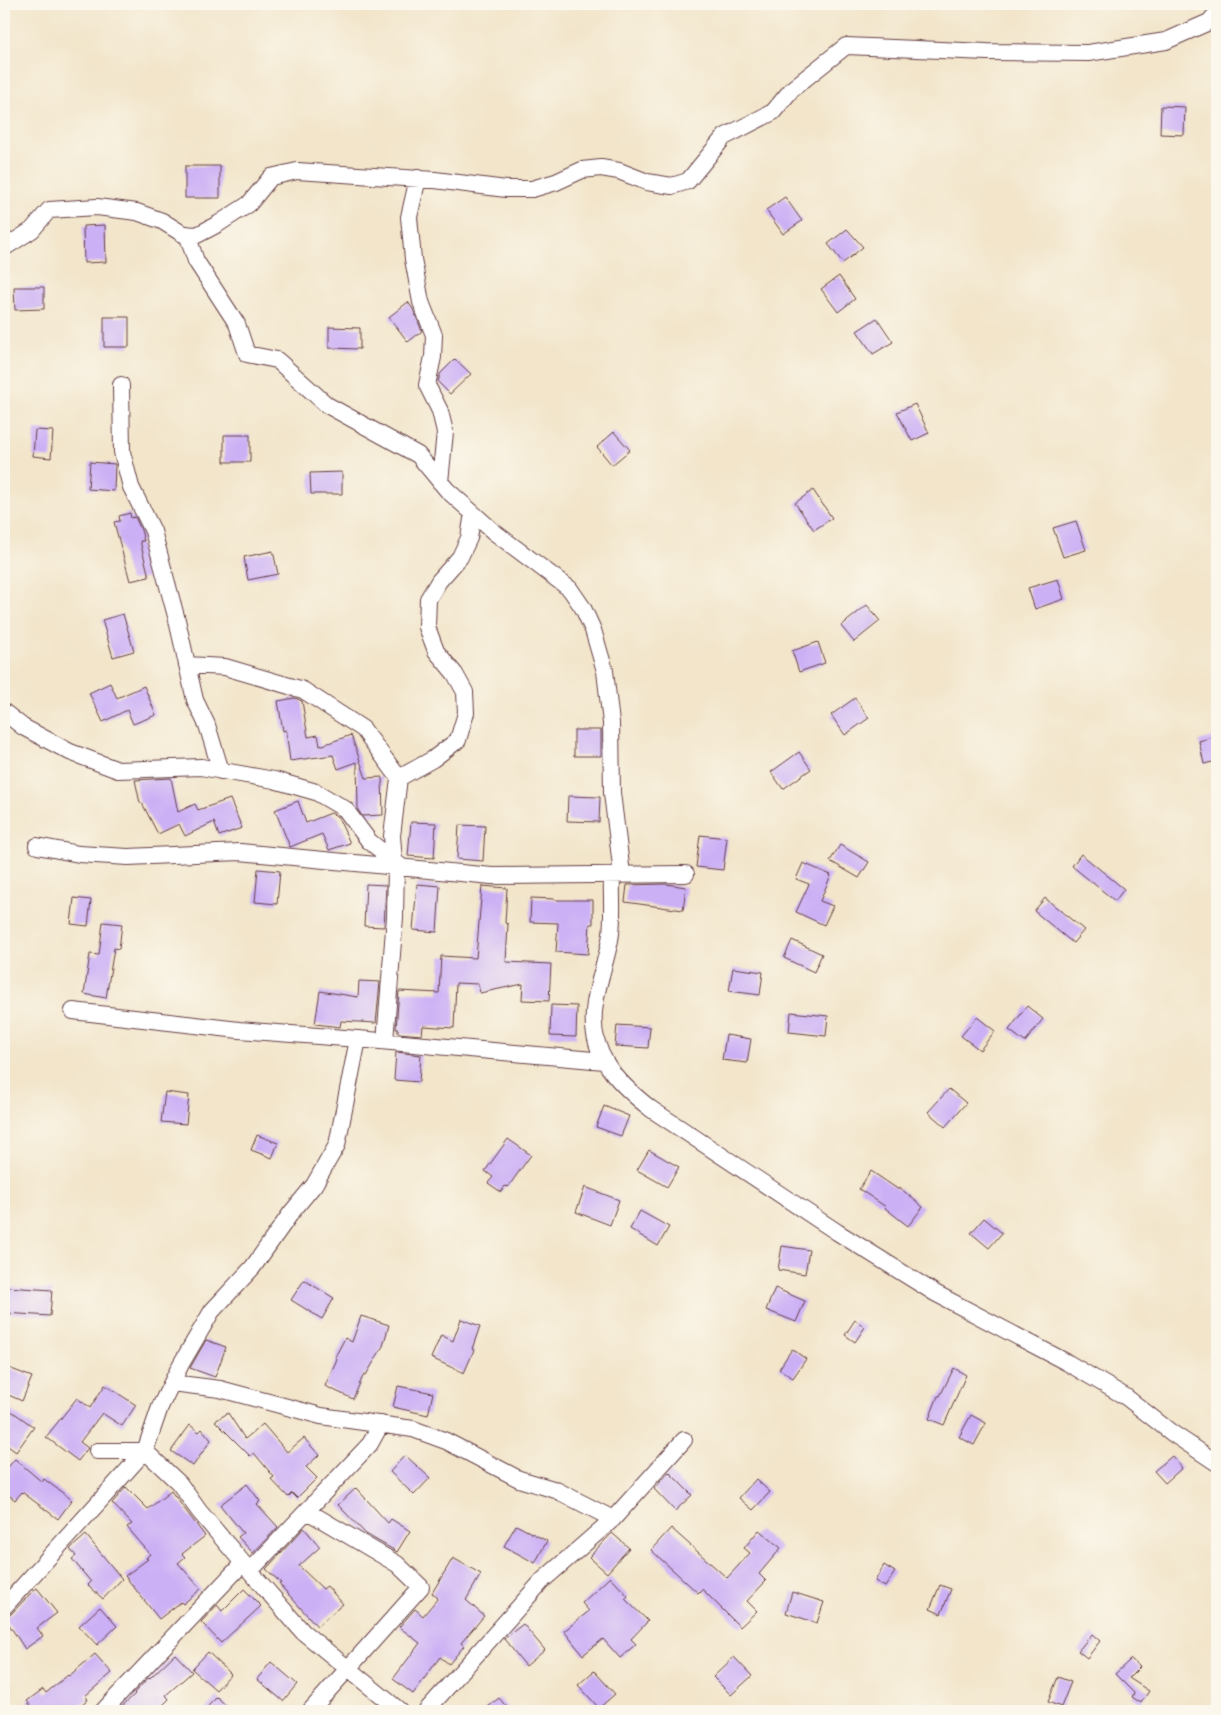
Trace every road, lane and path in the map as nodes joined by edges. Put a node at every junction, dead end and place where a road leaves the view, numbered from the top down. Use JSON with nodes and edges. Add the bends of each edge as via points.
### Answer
{"nodes":[{"id":1,"x":1217,"y":13,"type":"edge"},
{"id":2,"x":418,"y":178,"type":"junction"},
{"id":3,"x":187,"y":234,"type":"junction"},
{"id":4,"x":4,"y":248,"type":"edge"},
{"id":5,"x":121,"y":385,"type":"dead end"},
{"id":6,"x":440,"y":482,"type":"junction"},
{"id":7,"x":473,"y":513,"type":"junction"},
{"id":8,"x":187,"y":666,"type":"junction"},
{"id":9,"x":4,"y":712,"type":"edge"},
{"id":10,"x":221,"y":772,"type":"junction"},
{"id":11,"x":399,"y":778,"type":"junction"},
{"id":12,"x":37,"y":846,"type":"dead end"},
{"id":13,"x":398,"y":865,"type":"junction"},
{"id":14,"x":617,"y":874,"type":"junction"},
{"id":15,"x":686,"y":874,"type":"dead end"},
{"id":16,"x":73,"y":1011,"type":"dead end"},
{"id":17,"x":358,"y":1039,"type":"junction"},
{"id":18,"x":385,"y":1041,"type":"junction"},
{"id":19,"x":604,"y":1061,"type":"junction"},
{"id":20,"x":172,"y":1384,"type":"junction"},
{"id":21,"x":381,"y":1424,"type":"junction"},
{"id":22,"x":684,"y":1440,"type":"dead end"},
{"id":23,"x":97,"y":1451,"type":"dead end"},
{"id":24,"x":145,"y":1451,"type":"junction"},
{"id":25,"x":1217,"y":1463,"type":"edge"},
{"id":26,"x":307,"y":1510,"type":"junction"},
{"id":27,"x":613,"y":1519,"type":"junction"},
{"id":28,"x":246,"y":1567,"type":"junction"},
{"id":29,"x":4,"y":1607,"type":"edge"},
{"id":30,"x":349,"y":1669,"type":"junction"},
{"id":31,"x":103,"y":1711,"type":"edge"},
{"id":32,"x":310,"y":1711,"type":"edge"},
{"id":33,"x":400,"y":1711,"type":"edge"},
{"id":34,"x":426,"y":1711,"type":"edge"}],
"edges":[{"from":1,"to":2,"type":"street","via":[[1209,22],[1166,41],[1088,53],[846,46],[792,89],[773,112],[724,137],[688,181],[672,186],[601,168],[582,170],[532,189]]},
{"from":2,"to":3,"type":"street","via":[[297,171],[271,177],[249,204],[218,224],[197,234]]},
{"from":2,"to":6,"type":"street","via":[[409,217],[421,302],[434,334],[428,385],[445,432]]},
{"from":3,"to":4,"type":"street","via":[[137,212],[97,207],[49,210],[32,230]]},
{"from":3,"to":6,"type":"street","via":[[196,261],[236,324],[247,354],[276,360],[328,405],[418,454]]},
{"from":5,"to":8,"type":"street","via":[[124,461],[131,487],[153,531]]},
{"from":6,"to":7,"type":"street"},
{"from":7,"to":11,"type":"street","via":[[469,538],[460,557],[428,599],[427,626],[436,651],[465,692],[466,712],[458,740]]},
{"from":7,"to":14,"type":"street","via":[[570,590],[593,630],[605,671],[611,723]]},
{"from":8,"to":10,"type":"street","via":[[195,700],[207,725]]},
{"from":8,"to":11,"type":"street","via":[[225,667],[303,690],[363,729]]},
{"from":9,"to":10,"type":"street","via":[[23,727],[70,752],[118,770],[202,767]]},
{"from":10,"to":13,"type":"street","via":[[274,780],[316,792],[346,808],[369,841]]},
{"from":11,"to":13,"type":"street","via":[[392,836]]},
{"from":12,"to":13,"type":"street","via":[[78,854],[128,857],[240,852]]},
{"from":13,"to":14,"type":"street","via":[[492,876]]},
{"from":13,"to":18,"type":"street"},
{"from":14,"to":15,"type":"street"},
{"from":14,"to":19,"type":"street","via":[[610,938],[594,1004],[593,1031]]},
{"from":16,"to":17,"type":"street","via":[[239,1030]]},
{"from":17,"to":18,"type":"street"},
{"from":17,"to":20,"type":"street","via":[[337,1145],[314,1185],[290,1213],[253,1267],[212,1311]]},
{"from":18,"to":19,"type":"street"},
{"from":19,"to":25,"type":"street","via":[[627,1090],[651,1109],[828,1226],[935,1293],[1126,1396],[1172,1433]]},
{"from":20,"to":21,"type":"street","via":[[220,1389],[321,1416]]},
{"from":20,"to":24,"type":"street"},
{"from":21,"to":26,"type":"street","via":[[370,1444]]},
{"from":21,"to":27,"type":"street","via":[[412,1429],[446,1441],[519,1479],[556,1490]]},
{"from":22,"to":27,"type":"street"},
{"from":23,"to":24,"type":"street"},
{"from":24,"to":28,"type":"street","via":[[179,1483]]},
{"from":24,"to":29,"type":"street"},
{"from":26,"to":28,"type":"street"},
{"from":26,"to":30,"type":"street","via":[[397,1564],[421,1587]]},
{"from":27,"to":34,"type":"street","via":[[543,1580]]},
{"from":28,"to":30,"type":"street","via":[[303,1632]]},
{"from":28,"to":31,"type":"street"},
{"from":30,"to":32,"type":"street"},
{"from":30,"to":33,"type":"street"}]}
